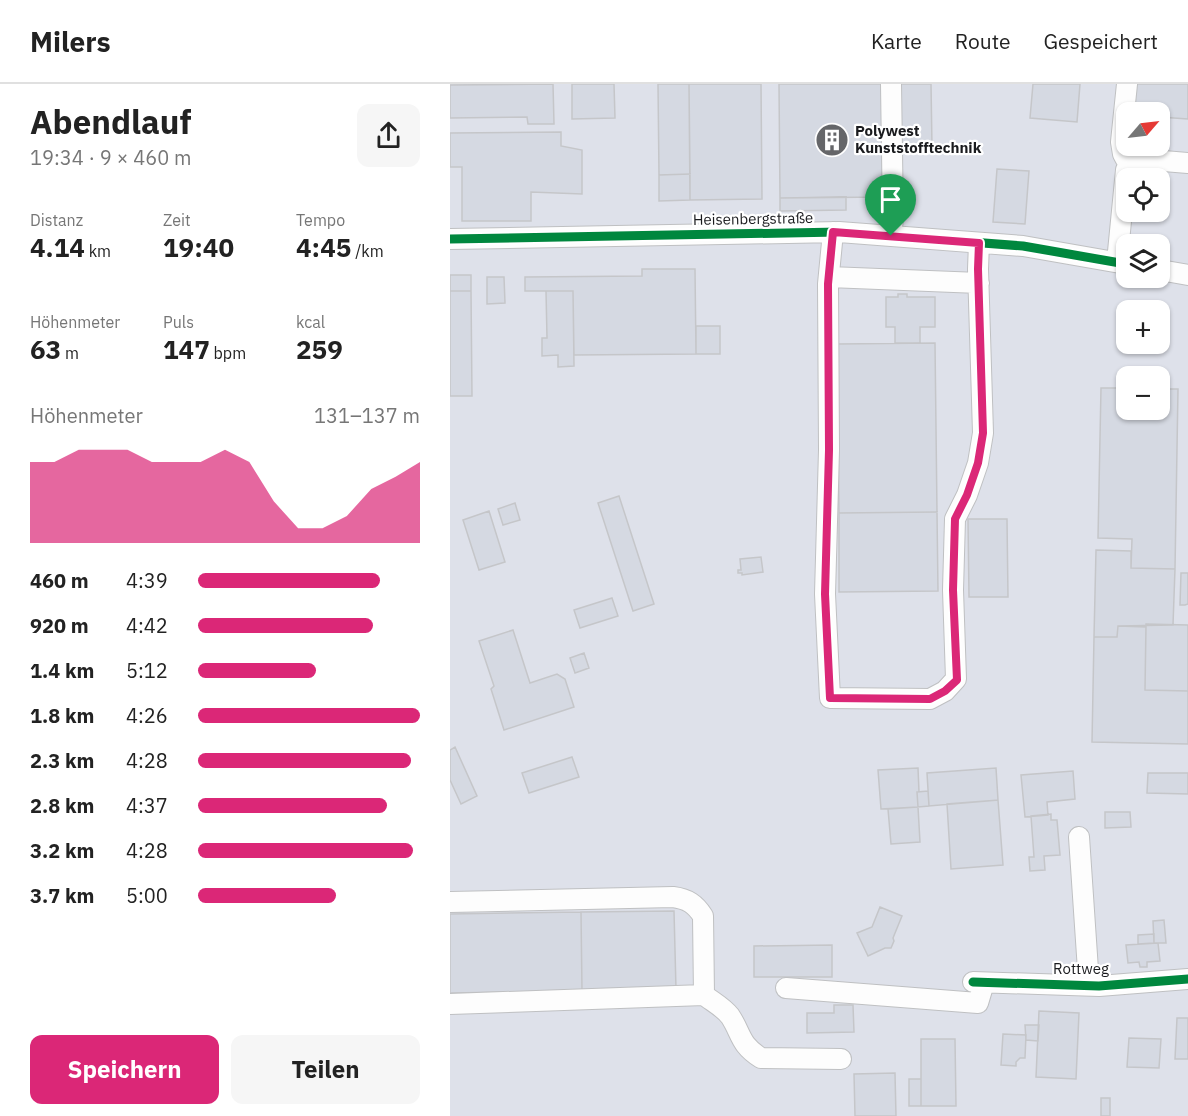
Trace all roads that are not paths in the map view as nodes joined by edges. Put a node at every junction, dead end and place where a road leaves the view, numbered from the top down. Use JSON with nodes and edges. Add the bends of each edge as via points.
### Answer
{"nodes":[{"id":1,"x":891,"y":84,"type":"edge"},
{"id":2,"x":1126,"y":84,"type":"edge"},
{"id":3,"x":1188,"y":163,"type":"edge"},
{"id":4,"x":1131,"y":167,"type":"junction"},
{"id":5,"x":833,"y":232,"type":"junction"},
{"id":6,"x":1123,"y":234,"type":"edge"},
{"id":7,"x":891,"y":236,"type":"junction"},
{"id":8,"x":450,"y":239,"type":"edge"},
{"id":9,"x":979,"y":243,"type":"junction"},
{"id":10,"x":1116,"y":262,"type":"edge"},
{"id":11,"x":1170,"y":272,"type":"edge"},
{"id":12,"x":1188,"y":275,"type":"edge"},
{"id":13,"x":829,"y":277,"type":"junction"},
{"id":14,"x":979,"y":284,"type":"junction"},
{"id":15,"x":1079,"y":837,"type":"dead end"},
{"id":16,"x":450,"y":902,"type":"edge"},
{"id":17,"x":1188,"y":979,"type":"edge"},
{"id":18,"x":1089,"y":985,"type":"junction"},
{"id":19,"x":786,"y":988,"type":"dead end"},
{"id":20,"x":704,"y":995,"type":"junction"},
{"id":21,"x":450,"y":1004,"type":"edge"},
{"id":22,"x":841,"y":1059,"type":"dead end"}],
"edges":[{"from":1,"to":7,"type":"street"},
{"from":2,"to":4,"type":"street","via":[[1121,142]]},
{"from":3,"to":4,"type":"street","via":[[1140,159]]},
{"from":4,"to":6,"type":"street","via":[[1126,170]]},
{"from":5,"to":7,"type":"street","name":"Heisenbergstraße"},
{"from":5,"to":8,"type":"street","name":"Heisenbergstraße"},
{"from":5,"to":13,"type":"street"},
{"from":7,"to":9,"type":"street","name":"Heisenbergstraße"},
{"from":9,"to":10,"type":"street","name":"Heisenbergstraße","via":[[1023,246]]},
{"from":9,"to":14,"type":"street"},
{"from":11,"to":12,"type":"street"},
{"from":13,"to":14,"type":"street"},
{"from":13,"to":14,"type":"street","via":[[825,594],[830,698],[930,699],[957,680],[955,519],[978,463],[983,433]]},
{"from":15,"to":18,"type":"street"},
{"from":16,"to":20,"type":"street","via":[[686,899],[703,916]]},
{"from":17,"to":18,"type":"street","name":"Rottweg"},
{"from":18,"to":19,"type":"street","name":"Rottweg","via":[[978,982],[978,1003]]},
{"from":20,"to":21,"type":"street"},
{"from":20,"to":22,"type":"street","via":[[724,1009],[751,1052],[761,1058]]}]}
